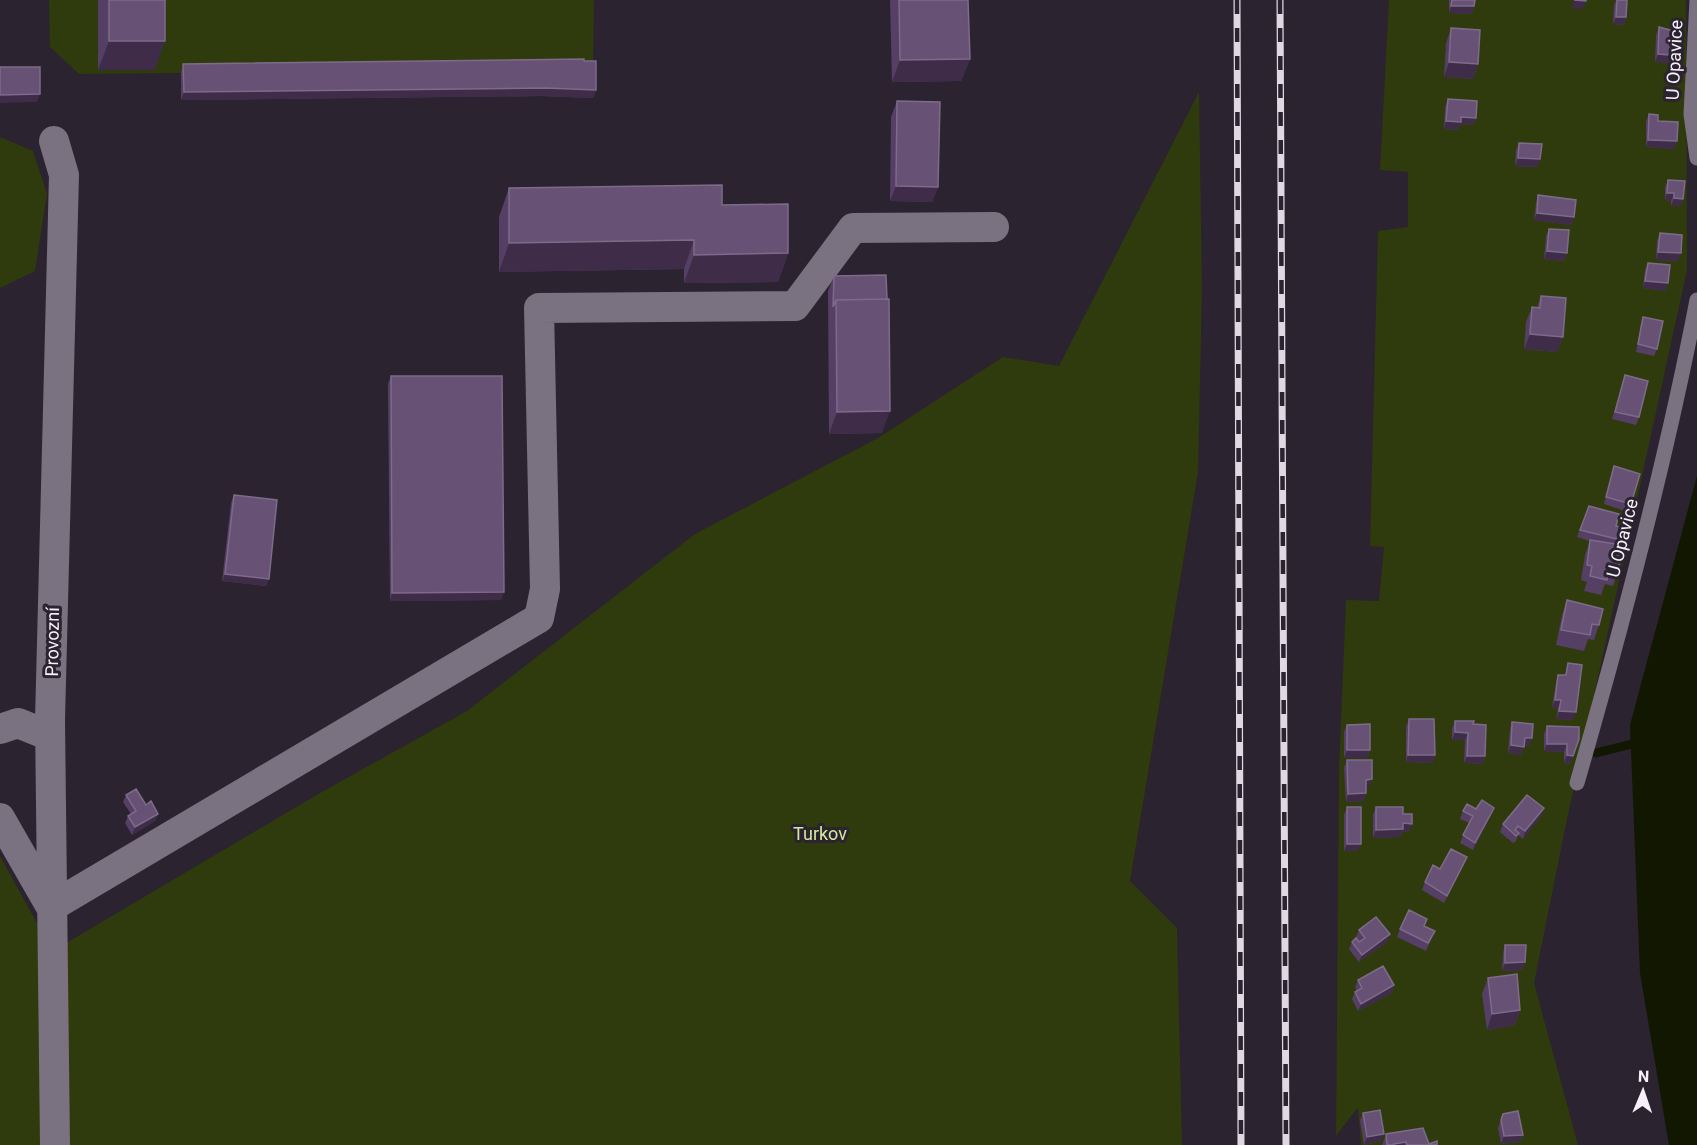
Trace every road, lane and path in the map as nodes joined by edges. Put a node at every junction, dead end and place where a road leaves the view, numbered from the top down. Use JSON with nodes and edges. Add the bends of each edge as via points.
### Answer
{"nodes":[{"id":1,"x":1697,"y":0,"type":"edge"},
{"id":2,"x":54,"y":141,"type":"dead end"},
{"id":3,"x":1697,"y":158,"type":"edge"},
{"id":4,"x":994,"y":227,"type":"dead end"},
{"id":5,"x":1697,"y":300,"type":"edge"},
{"id":6,"x":0,"y":729,"type":"edge"},
{"id":7,"x":50,"y":736,"type":"junction"},
{"id":8,"x":1577,"y":783,"type":"dead end"},
{"id":9,"x":0,"y":818,"type":"edge"},
{"id":10,"x":51,"y":908,"type":"junction"},
{"id":11,"x":55,"y":1145,"type":"edge"}],
"edges":[{"from":1,"to":3,"type":"lane","name":"U Opavice","via":[[1691,114]]},
{"from":2,"to":7,"type":"street","name":"Provozní","via":[[64,175]]},
{"from":4,"to":10,"type":"street","via":[[853,228],[795,306],[539,308],[545,589],[539,618]]},
{"from":5,"to":8,"type":"lane","name":"U Opavice","via":[[1684,370]]},
{"from":6,"to":7,"type":"street","via":[[18,723]]},
{"from":7,"to":10,"type":"street","name":"Provozní"},
{"from":9,"to":10,"type":"street"},
{"from":10,"to":11,"type":"street","name":"Provozní"}]}
